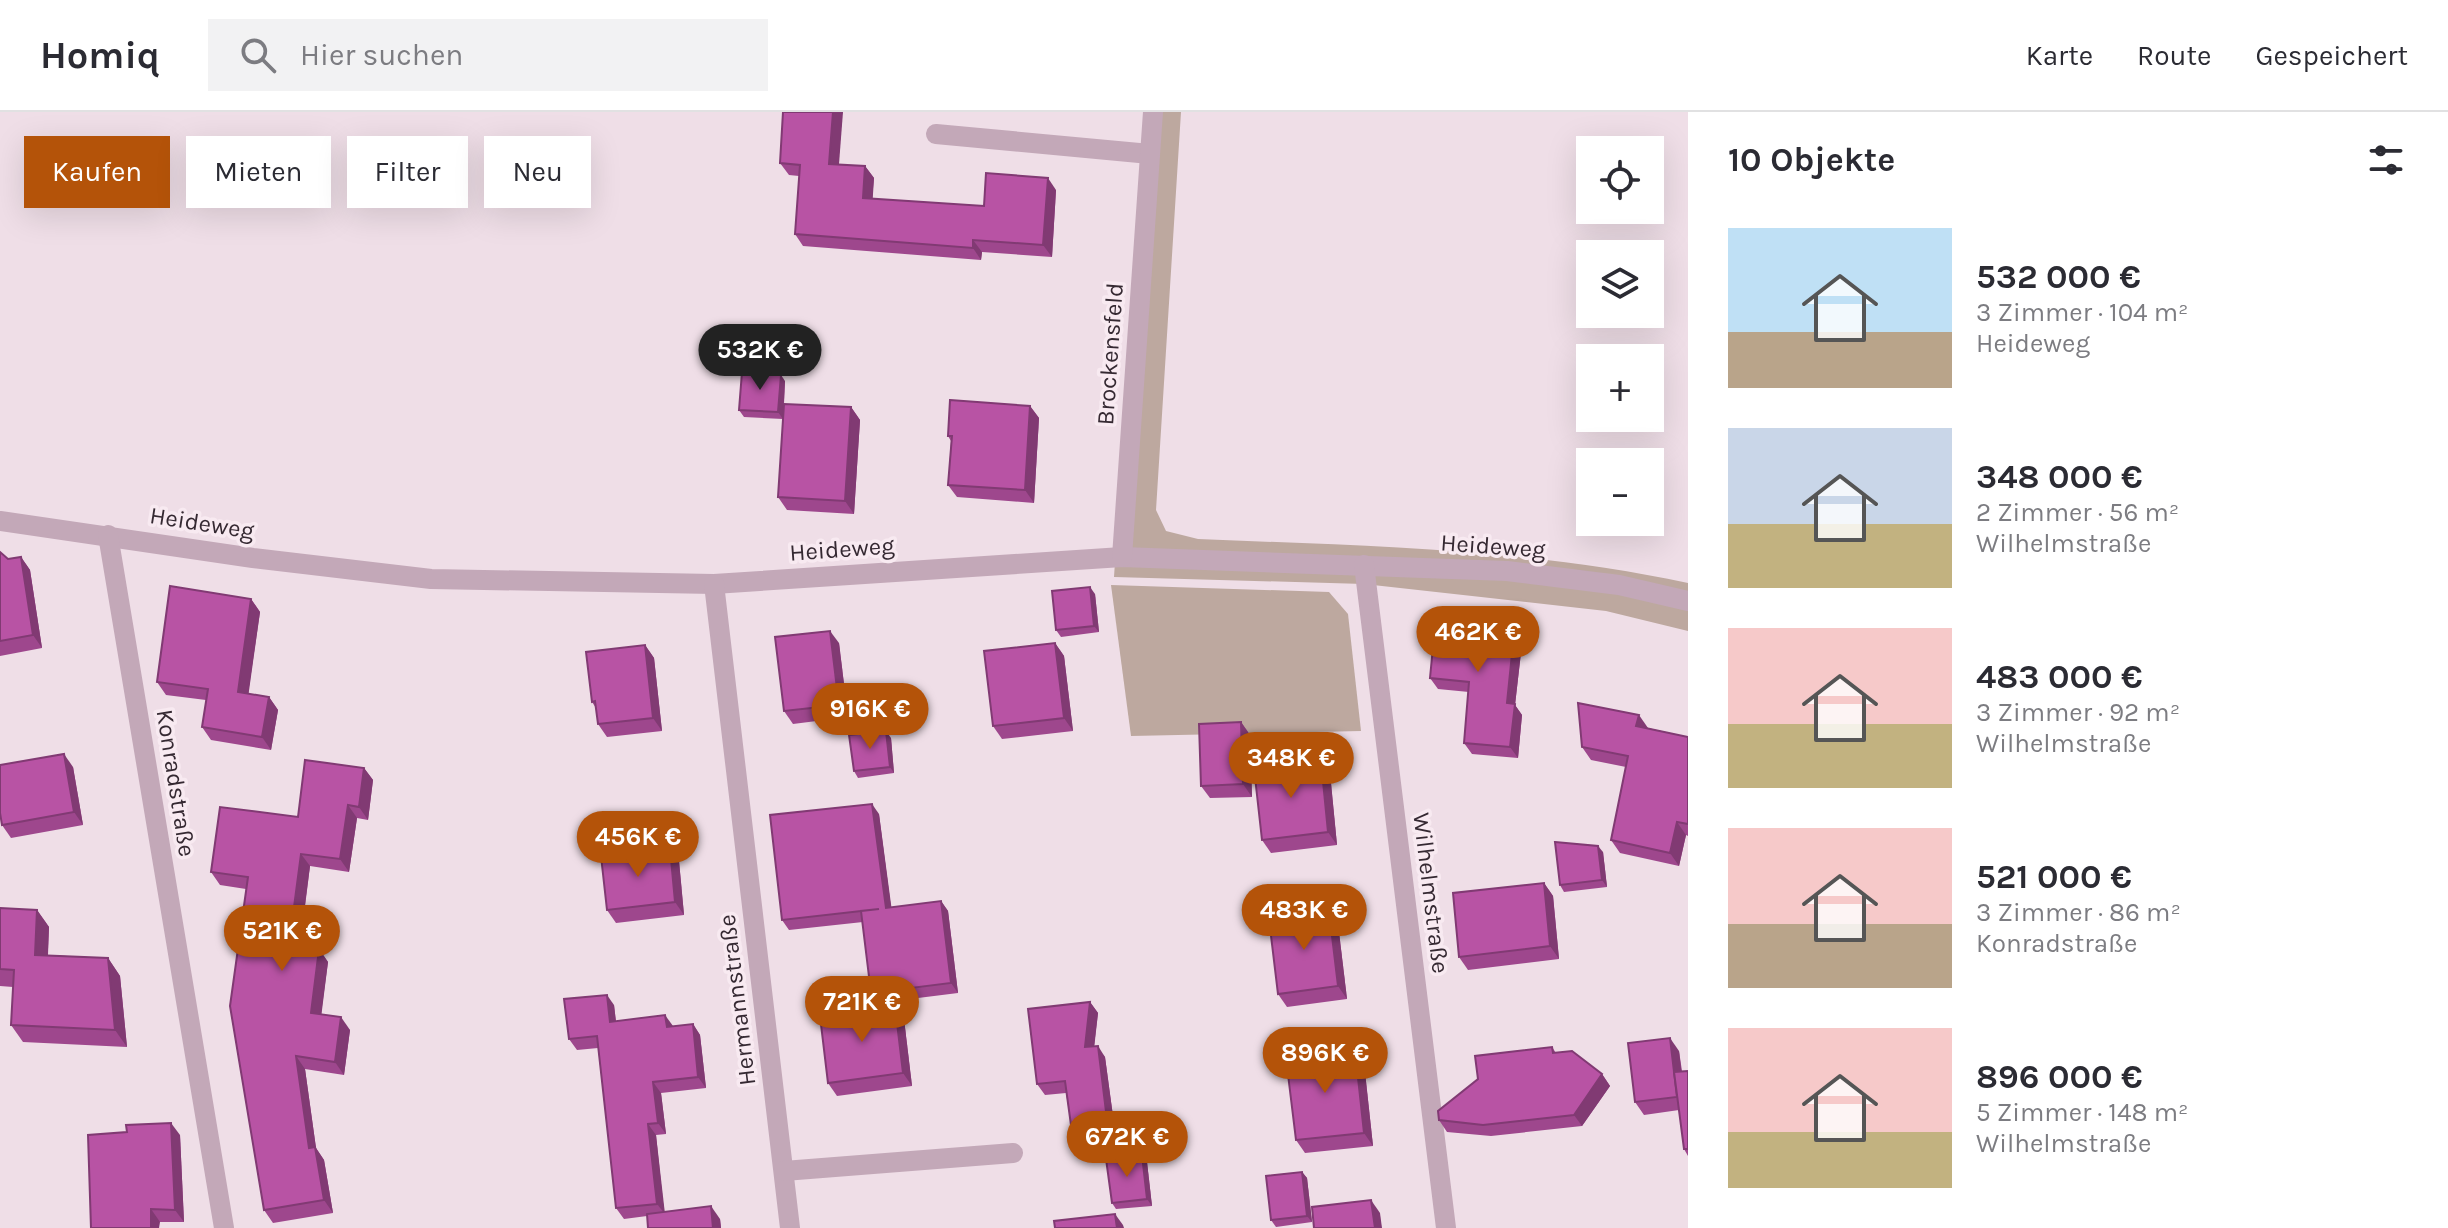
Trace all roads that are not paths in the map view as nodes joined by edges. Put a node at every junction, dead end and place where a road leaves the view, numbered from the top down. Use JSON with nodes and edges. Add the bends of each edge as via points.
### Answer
{"nodes":[{"id":1,"x":1153,"y":112,"type":"edge"},
{"id":2,"x":936,"y":134,"type":"dead end"},
{"id":3,"x":1150,"y":154,"type":"junction"},
{"id":4,"x":0,"y":521,"type":"edge"},
{"id":5,"x":108,"y":535,"type":"junction"},
{"id":6,"x":1122,"y":557,"type":"junction"},
{"id":7,"x":1364,"y":565,"type":"junction"},
{"id":8,"x":714,"y":584,"type":"junction"},
{"id":9,"x":1688,"y":601,"type":"edge"},
{"id":10,"x":1013,"y":1153,"type":"dead end"},
{"id":11,"x":784,"y":1171,"type":"junction"},
{"id":12,"x":224,"y":1228,"type":"edge"},
{"id":13,"x":790,"y":1228,"type":"edge"},
{"id":14,"x":1446,"y":1228,"type":"edge"}],
"edges":[{"from":1,"to":3,"type":"street","name":"Brockensfeld"},
{"from":2,"to":3,"type":"street"},
{"from":3,"to":6,"type":"street","name":"Brockensfeld"},
{"from":4,"to":5,"type":"street","name":"Heideweg"},
{"from":5,"to":8,"type":"street","name":"Heideweg","via":[[431,579]]},
{"from":5,"to":12,"type":"street","name":"Konradstraße"},
{"from":6,"to":7,"type":"street","name":"Heideweg"},
{"from":6,"to":8,"type":"street","name":"Heideweg"},
{"from":7,"to":9,"type":"street","name":"Heideweg","via":[[1507,571],[1619,585]]},
{"from":7,"to":14,"type":"street","name":"Wilhelmstraße"},
{"from":8,"to":11,"type":"street","name":"Hermannstraße"},
{"from":10,"to":11,"type":"street"},
{"from":11,"to":13,"type":"street","name":"Hermannstraße"}]}
